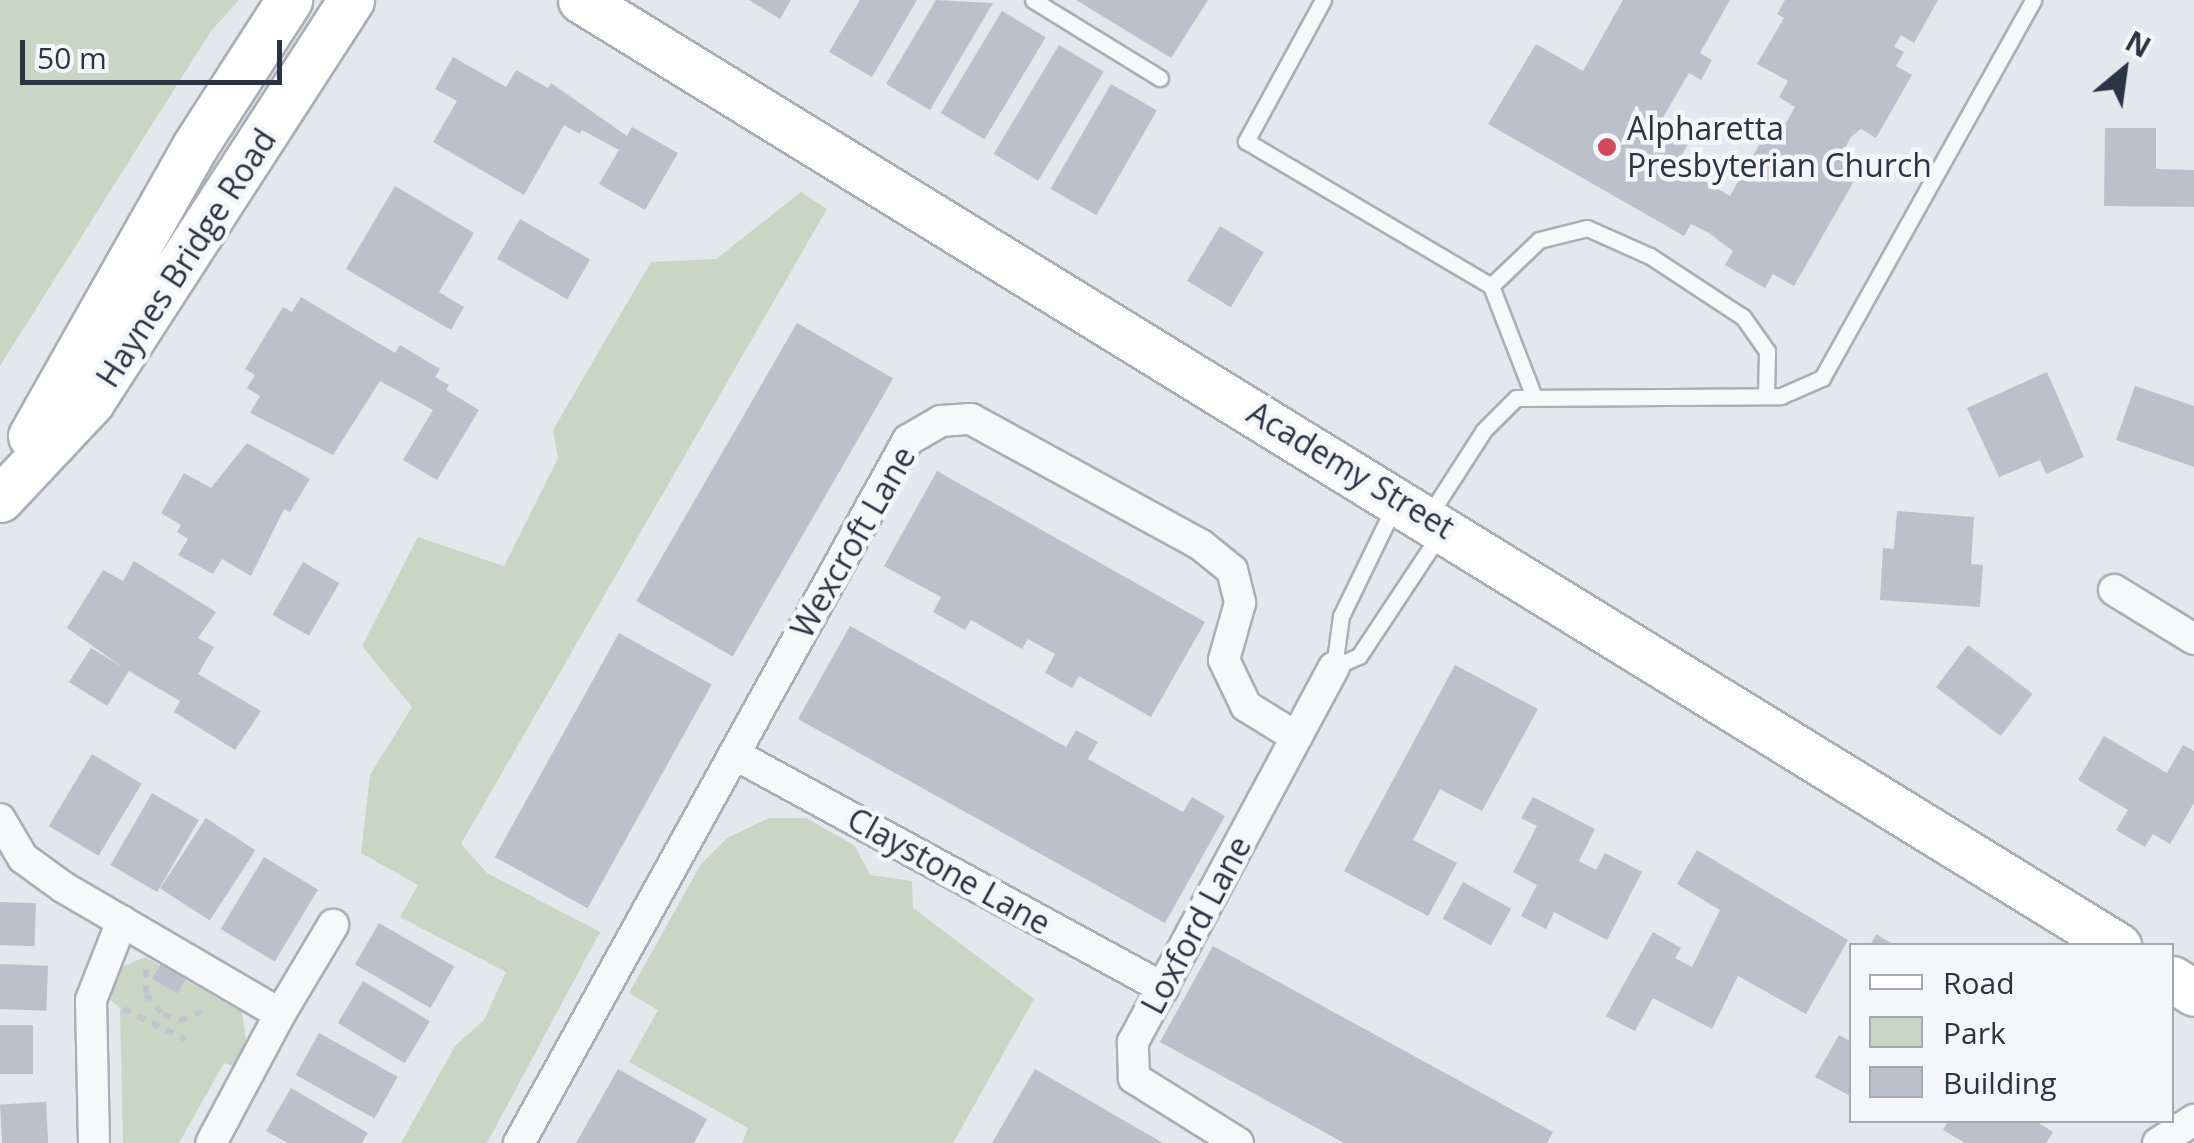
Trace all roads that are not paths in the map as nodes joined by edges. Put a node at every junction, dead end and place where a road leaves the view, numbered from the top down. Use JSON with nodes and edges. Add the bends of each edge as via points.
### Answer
{"nodes":[{"id":1,"x":290,"y":0,"type":"edge"},
{"id":2,"x":352,"y":0,"type":"edge"},
{"id":3,"x":581,"y":0,"type":"edge"},
{"id":4,"x":1032,"y":0,"type":"edge"},
{"id":5,"x":1323,"y":0,"type":"edge"},
{"id":6,"x":2034,"y":0,"type":"edge"},
{"id":7,"x":1160,"y":78,"type":"dead end"},
{"id":8,"x":1491,"y":286,"type":"junction"},
{"id":9,"x":1766,"y":396,"type":"junction"},
{"id":10,"x":1534,"y":397,"type":"junction"},
{"id":11,"x":0,"y":480,"type":"edge"},
{"id":12,"x":0,"y":499,"type":"edge"},
{"id":13,"x":1423,"y":514,"type":"junction"},
{"id":14,"x":2114,"y":590,"type":"dead end"},
{"id":15,"x":2194,"y":639,"type":"edge"},
{"id":16,"x":1334,"y":667,"type":"junction"},
{"id":17,"x":1296,"y":737,"type":"junction"},
{"id":18,"x":734,"y":754,"type":"junction"},
{"id":19,"x":0,"y":819,"type":"edge"},
{"id":20,"x":122,"y":921,"type":"junction"},
{"id":21,"x":333,"y":926,"type":"dead end"},
{"id":22,"x":2113,"y":943,"type":"edge"},
{"id":23,"x":1163,"y":988,"type":"junction"},
{"id":24,"x":280,"y":1014,"type":"junction"},
{"id":25,"x":2194,"y":1120,"type":"edge"},
{"id":26,"x":94,"y":1143,"type":"edge"},
{"id":27,"x":212,"y":1143,"type":"edge"},
{"id":28,"x":519,"y":1143,"type":"edge"},
{"id":29,"x":1238,"y":1143,"type":"edge"},
{"id":30,"x":2158,"y":1143,"type":"edge"}],
"edges":[{"from":1,"to":11,"type":"street","name":"Haynes Bridge Road","via":[[168,190],[55,401]]},
{"from":2,"to":12,"type":"street","name":"Haynes Bridge Road","via":[[91,402]]},
{"from":3,"to":13,"type":"street","name":"Academy Street"},
{"from":4,"to":7,"type":"lane"},
{"from":5,"to":8,"type":"lane","via":[[1246,141]]},
{"from":6,"to":9,"type":"lane","via":[[1822,378]]},
{"from":8,"to":9,"type":"lane","via":[[1539,240],[1588,228],[1650,256],[1743,317],[1767,351]]},
{"from":8,"to":10,"type":"lane"},
{"from":9,"to":10,"type":"lane"},
{"from":10,"to":13,"type":"lane","via":[[1516,398],[1484,430]]},
{"from":13,"to":16,"type":"lane","via":[[1341,616]]},
{"from":13,"to":16,"type":"lane","via":[[1359,656]]},
{"from":13,"to":22,"type":"street","name":"Academy Street"},
{"from":14,"to":15,"type":"street"},
{"from":16,"to":17,"type":"street","name":"Loxford Lane"},
{"from":17,"to":18,"type":"street","name":"Wexcroft Lane","via":[[1246,706],[1224,660],[1240,604],[1232,570],[1201,545],[971,419],[941,421],[908,440]]},
{"from":17,"to":23,"type":"street","name":"Loxford Lane"},
{"from":18,"to":23,"type":"street","name":"Claystone Lane"},
{"from":18,"to":28,"type":"street","name":"Wexcroft Lane"},
{"from":19,"to":20,"type":"street","via":[[23,858]]},
{"from":20,"to":24,"type":"street"},
{"from":20,"to":26,"type":"street","via":[[91,1000]]},
{"from":21,"to":24,"type":"street"},
{"from":23,"to":29,"type":"street","name":"Loxford Lane","via":[[1133,1042],[1134,1078]]},
{"from":24,"to":27,"type":"street"},
{"from":25,"to":30,"type":"street"}]}
